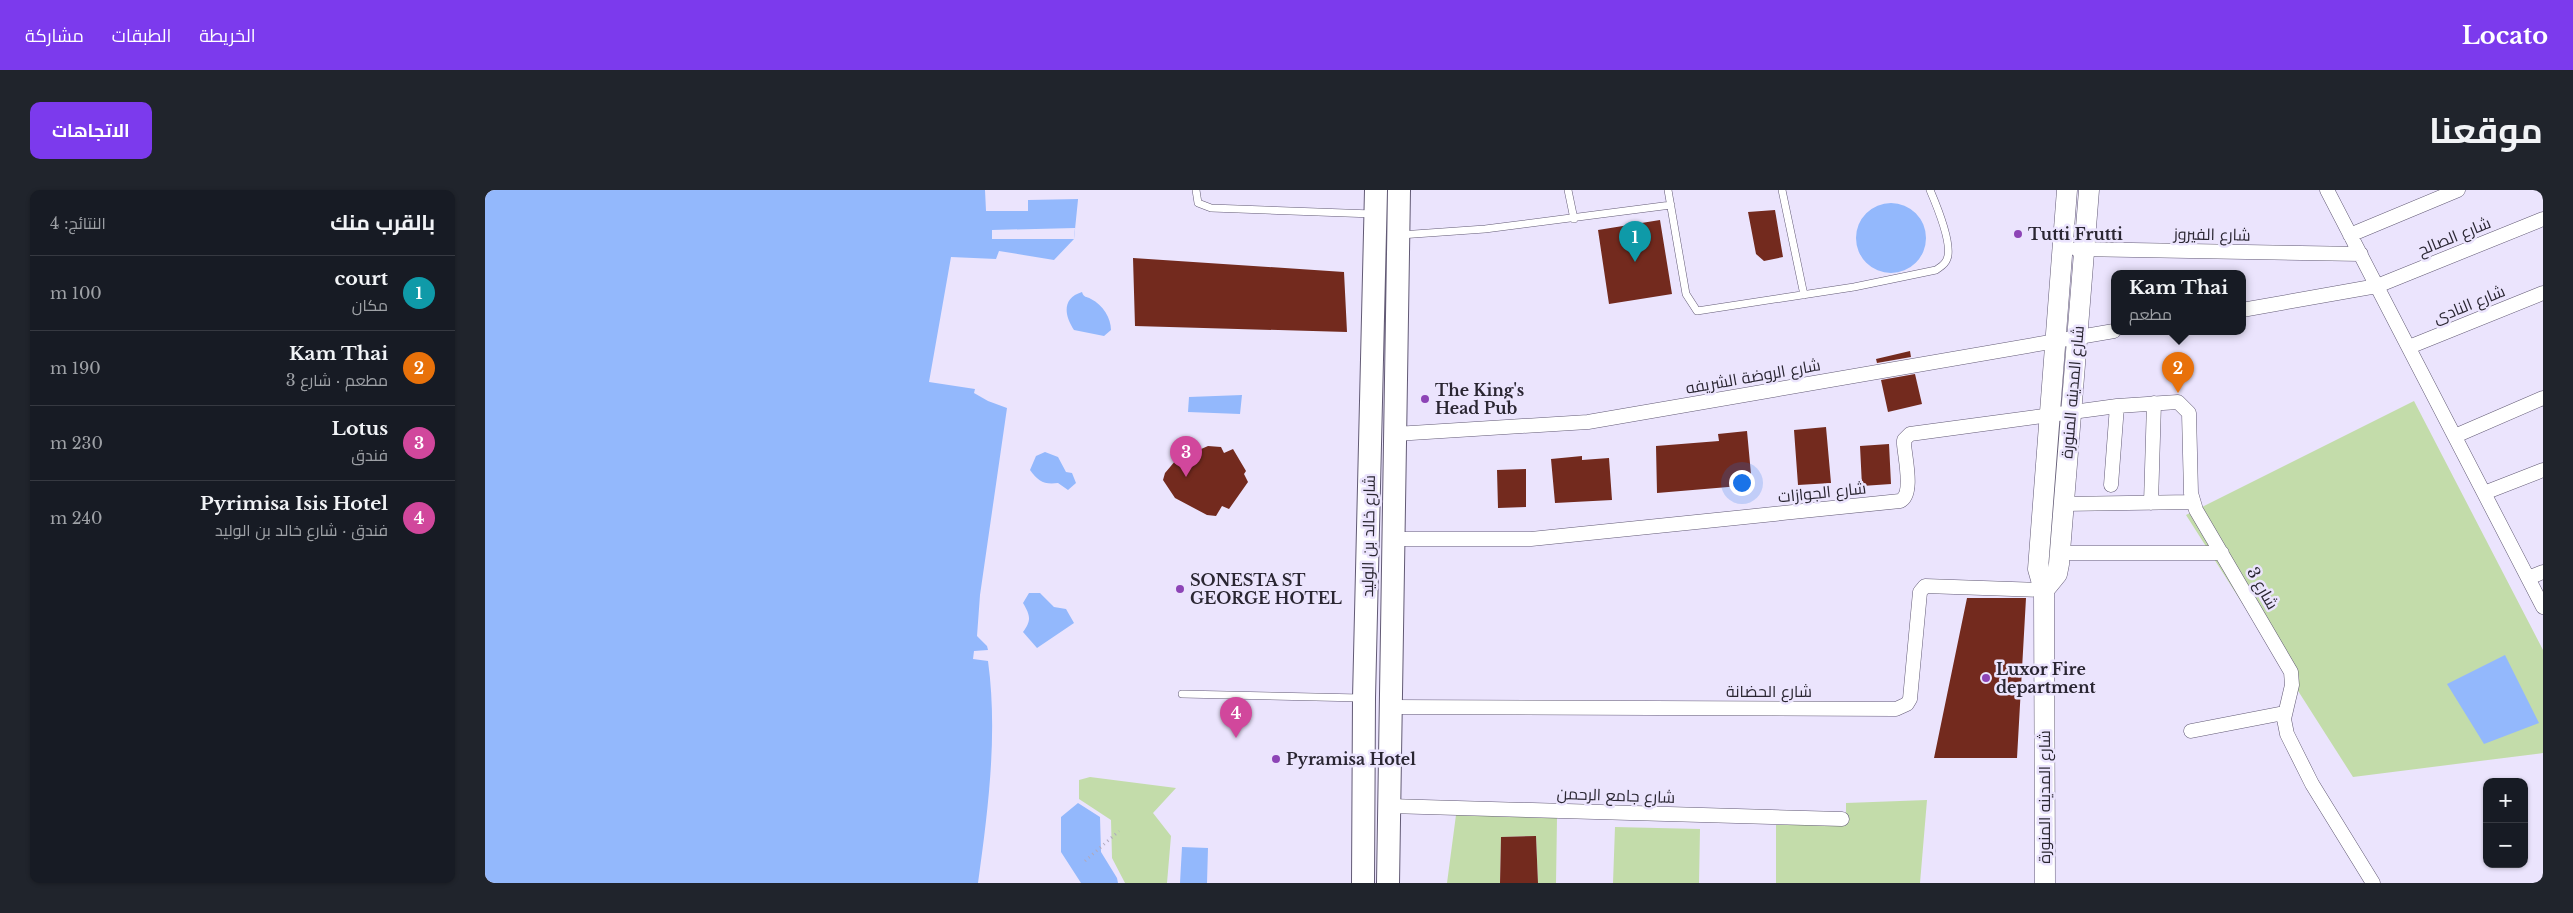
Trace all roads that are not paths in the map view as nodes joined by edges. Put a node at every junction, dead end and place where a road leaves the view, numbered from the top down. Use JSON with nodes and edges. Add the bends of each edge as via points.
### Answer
{"nodes":[{"id":1,"x":1196,"y":190,"type":"edge"},
{"id":2,"x":1376,"y":190,"type":"edge"},
{"id":3,"x":1399,"y":190,"type":"edge"},
{"id":4,"x":1568,"y":190,"type":"edge"},
{"id":5,"x":1668,"y":190,"type":"edge"},
{"id":6,"x":1782,"y":190,"type":"edge"},
{"id":7,"x":1930,"y":190,"type":"edge"},
{"id":8,"x":2067,"y":190,"type":"edge"},
{"id":9,"x":2089,"y":190,"type":"edge"},
{"id":10,"x":2327,"y":190,"type":"edge"},
{"id":11,"x":2458,"y":190,"type":"edge"},
{"id":12,"x":1671,"y":205,"type":"junction"},
{"id":13,"x":1375,"y":214,"type":"junction"},
{"id":14,"x":1574,"y":219,"type":"junction"},
{"id":15,"x":2543,"y":219,"type":"edge"},
{"id":16,"x":1399,"y":224,"type":"junction"},
{"id":17,"x":2350,"y":235,"type":"junction"},
{"id":18,"x":2062,"y":249,"type":"junction"},
{"id":19,"x":2084,"y":249,"type":"junction"},
{"id":20,"x":2361,"y":254,"type":"junction"},
{"id":21,"x":2377,"y":286,"type":"junction"},
{"id":22,"x":2543,"y":293,"type":"edge"},
{"id":23,"x":1804,"y":295,"type":"junction"},
{"id":24,"x":2246,"y":309,"type":"edge"},
{"id":25,"x":2111,"y":332,"type":"edge"},
{"id":26,"x":2076,"y":338,"type":"junction"},
{"id":27,"x":2056,"y":342,"type":"junction"},
{"id":28,"x":2409,"y":347,"type":"junction"},
{"id":29,"x":2543,"y":398,"type":"edge"},
{"id":30,"x":2154,"y":403,"type":"junction"},
{"id":31,"x":2117,"y":406,"type":"junction"},
{"id":32,"x":2071,"y":413,"type":"junction"},
{"id":33,"x":2050,"y":416,"type":"junction"},
{"id":34,"x":1395,"y":434,"type":"junction"},
{"id":35,"x":2455,"y":436,"type":"junction"},
{"id":36,"x":2543,"y":470,"type":"edge"},
{"id":37,"x":2111,"y":485,"type":"dead end"},
{"id":38,"x":2485,"y":493,"type":"junction"},
{"id":39,"x":2192,"y":502,"type":"junction"},
{"id":40,"x":2151,"y":503,"type":"junction"},
{"id":41,"x":2063,"y":504,"type":"junction"},
{"id":42,"x":1393,"y":539,"type":"junction"},
{"id":43,"x":2060,"y":553,"type":"junction"},
{"id":44,"x":2222,"y":553,"type":"junction"},
{"id":45,"x":2543,"y":572,"type":"edge"},
{"id":46,"x":2528,"y":578,"type":"junction"},
{"id":47,"x":2044,"y":590,"type":"junction"},
{"id":48,"x":2543,"y":607,"type":"edge"},
{"id":49,"x":1182,"y":694,"type":"dead end"},
{"id":50,"x":1364,"y":698,"type":"junction"},
{"id":51,"x":1389,"y":707,"type":"junction"},
{"id":52,"x":2284,"y":713,"type":"junction"},
{"id":53,"x":2191,"y":731,"type":"dead end"},
{"id":54,"x":1389,"y":806,"type":"junction"},
{"id":55,"x":1842,"y":819,"type":"dead end"},
{"id":56,"x":1363,"y":883,"type":"edge"},
{"id":57,"x":1388,"y":883,"type":"edge"},
{"id":58,"x":2045,"y":883,"type":"edge"},
{"id":59,"x":2373,"y":883,"type":"edge"}],
"edges":[{"from":1,"to":13,"type":"lane","via":[[1198,203],[1211,208]]},
{"from":2,"to":13,"type":"main road","name":"شارع خالد بن الوليد"},
{"from":3,"to":16,"type":"main road","name":"شارع خالد بن الوليد"},
{"from":4,"to":14,"type":"lane"},
{"from":5,"to":12,"type":"lane"},
{"from":6,"to":23,"type":"lane"},
{"from":7,"to":23,"type":"lane","via":[[1947,240],[1945,264],[1935,270]]},
{"from":8,"to":18,"type":"main road","name":"شارع المدينه المنورة"},
{"from":9,"to":19,"type":"main road","name":"شارع المدينه المنورة"},
{"from":10,"to":17,"type":"street"},
{"from":11,"to":17,"type":"street"},
{"from":12,"to":14,"type":"lane"},
{"from":12,"to":23,"type":"lane","via":[[1686,294],[1697,311]]},
{"from":13,"to":16,"type":"main road"},
{"from":13,"to":50,"type":"main road","name":"شارع خالد بن الوليد"},
{"from":14,"to":16,"type":"lane","via":[[1485,229]]},
{"from":15,"to":21,"type":"street","name":"شارع الصالح"},
{"from":16,"to":34,"type":"main road","name":"شارع خالد بن الوليد"},
{"from":17,"to":20,"type":"street"},
{"from":18,"to":19,"type":"street","name":"شارع الفيروز"},
{"from":18,"to":27,"type":"main road","name":"شارع المدينه المنورة"},
{"from":19,"to":20,"type":"street","name":"شارع الفيروز"},
{"from":19,"to":26,"type":"main road","name":"شارع المدينه المنورة"},
{"from":20,"to":21,"type":"street"},
{"from":21,"to":24,"type":"street"},
{"from":21,"to":28,"type":"street"},
{"from":22,"to":28,"type":"street","name":"شارع النادى"},
{"from":25,"to":26,"type":"street","name":"شارع الروضة الشريفه"},
{"from":26,"to":27,"type":"street","name":"شارع الروضة الشريفه"},
{"from":26,"to":32,"type":"main road","name":"شارع المدينه المنورة"},
{"from":27,"to":33,"type":"main road","name":"شارع المدينه المنورة"},
{"from":27,"to":34,"type":"street","name":"شارع الروضة الشريفه","via":[[1588,422]]},
{"from":28,"to":35,"type":"street"},
{"from":29,"to":35,"type":"street"},
{"from":30,"to":31,"type":"street","name":"شارع 3"},
{"from":30,"to":39,"type":"street","name":"شارع 3","via":[[2178,402],[2189,412]]},
{"from":30,"to":40,"type":"street"},
{"from":31,"to":32,"type":"street","name":"شارع 3"},
{"from":31,"to":37,"type":"street"},
{"from":32,"to":33,"type":"street","name":"شارع الجوازات"},
{"from":32,"to":41,"type":"main road","name":"شارع المدينه المنورة"},
{"from":33,"to":42,"type":"street","name":"شارع الجوازات","via":[[1910,434],[1904,444],[1908,491],[1900,501],[1531,539]]},
{"from":33,"to":47,"type":"main road","name":"شارع المدينه المنورة","via":[[2037,569]]},
{"from":34,"to":42,"type":"main road","name":"شارع خالد بن الوليد"},
{"from":35,"to":38,"type":"street"},
{"from":36,"to":38,"type":"street"},
{"from":38,"to":46,"type":"street"},
{"from":39,"to":40,"type":"street"},
{"from":39,"to":44,"type":"street","name":"شارع 3"},
{"from":40,"to":41,"type":"street"},
{"from":41,"to":43,"type":"main road","name":"شارع المدينه المنورة"},
{"from":42,"to":51,"type":"main road","name":"شارع خالد بن الوليد"},
{"from":43,"to":44,"type":"street"},
{"from":43,"to":47,"type":"main road","name":"شارع المدينه المنورة","via":[[2057,574]]},
{"from":44,"to":52,"type":"street","name":"شارع 3","via":[[2291,672],[2292,685]]},
{"from":45,"to":46,"type":"street"},
{"from":46,"to":48,"type":"street"},
{"from":47,"to":51,"type":"street","name":"شارع الحضانة","via":[[1929,586],[1922,589],[1910,699],[1902,708]]},
{"from":47,"to":58,"type":"main road","name":"شارع المدينه المنورة"},
{"from":49,"to":50,"type":"lane"},
{"from":50,"to":56,"type":"main road","name":"شارع خالد بن الوليد"},
{"from":51,"to":54,"type":"main road","name":"شارع خالد بن الوليد"},
{"from":52,"to":53,"type":"street"},
{"from":52,"to":59,"type":"street","name":"شارع 3","via":[[2287,734],[2301,762]]},
{"from":54,"to":55,"type":"street","name":"شارع جامع الرحمن"},
{"from":54,"to":57,"type":"main road","name":"شارع خالد بن الوليد"}]}
